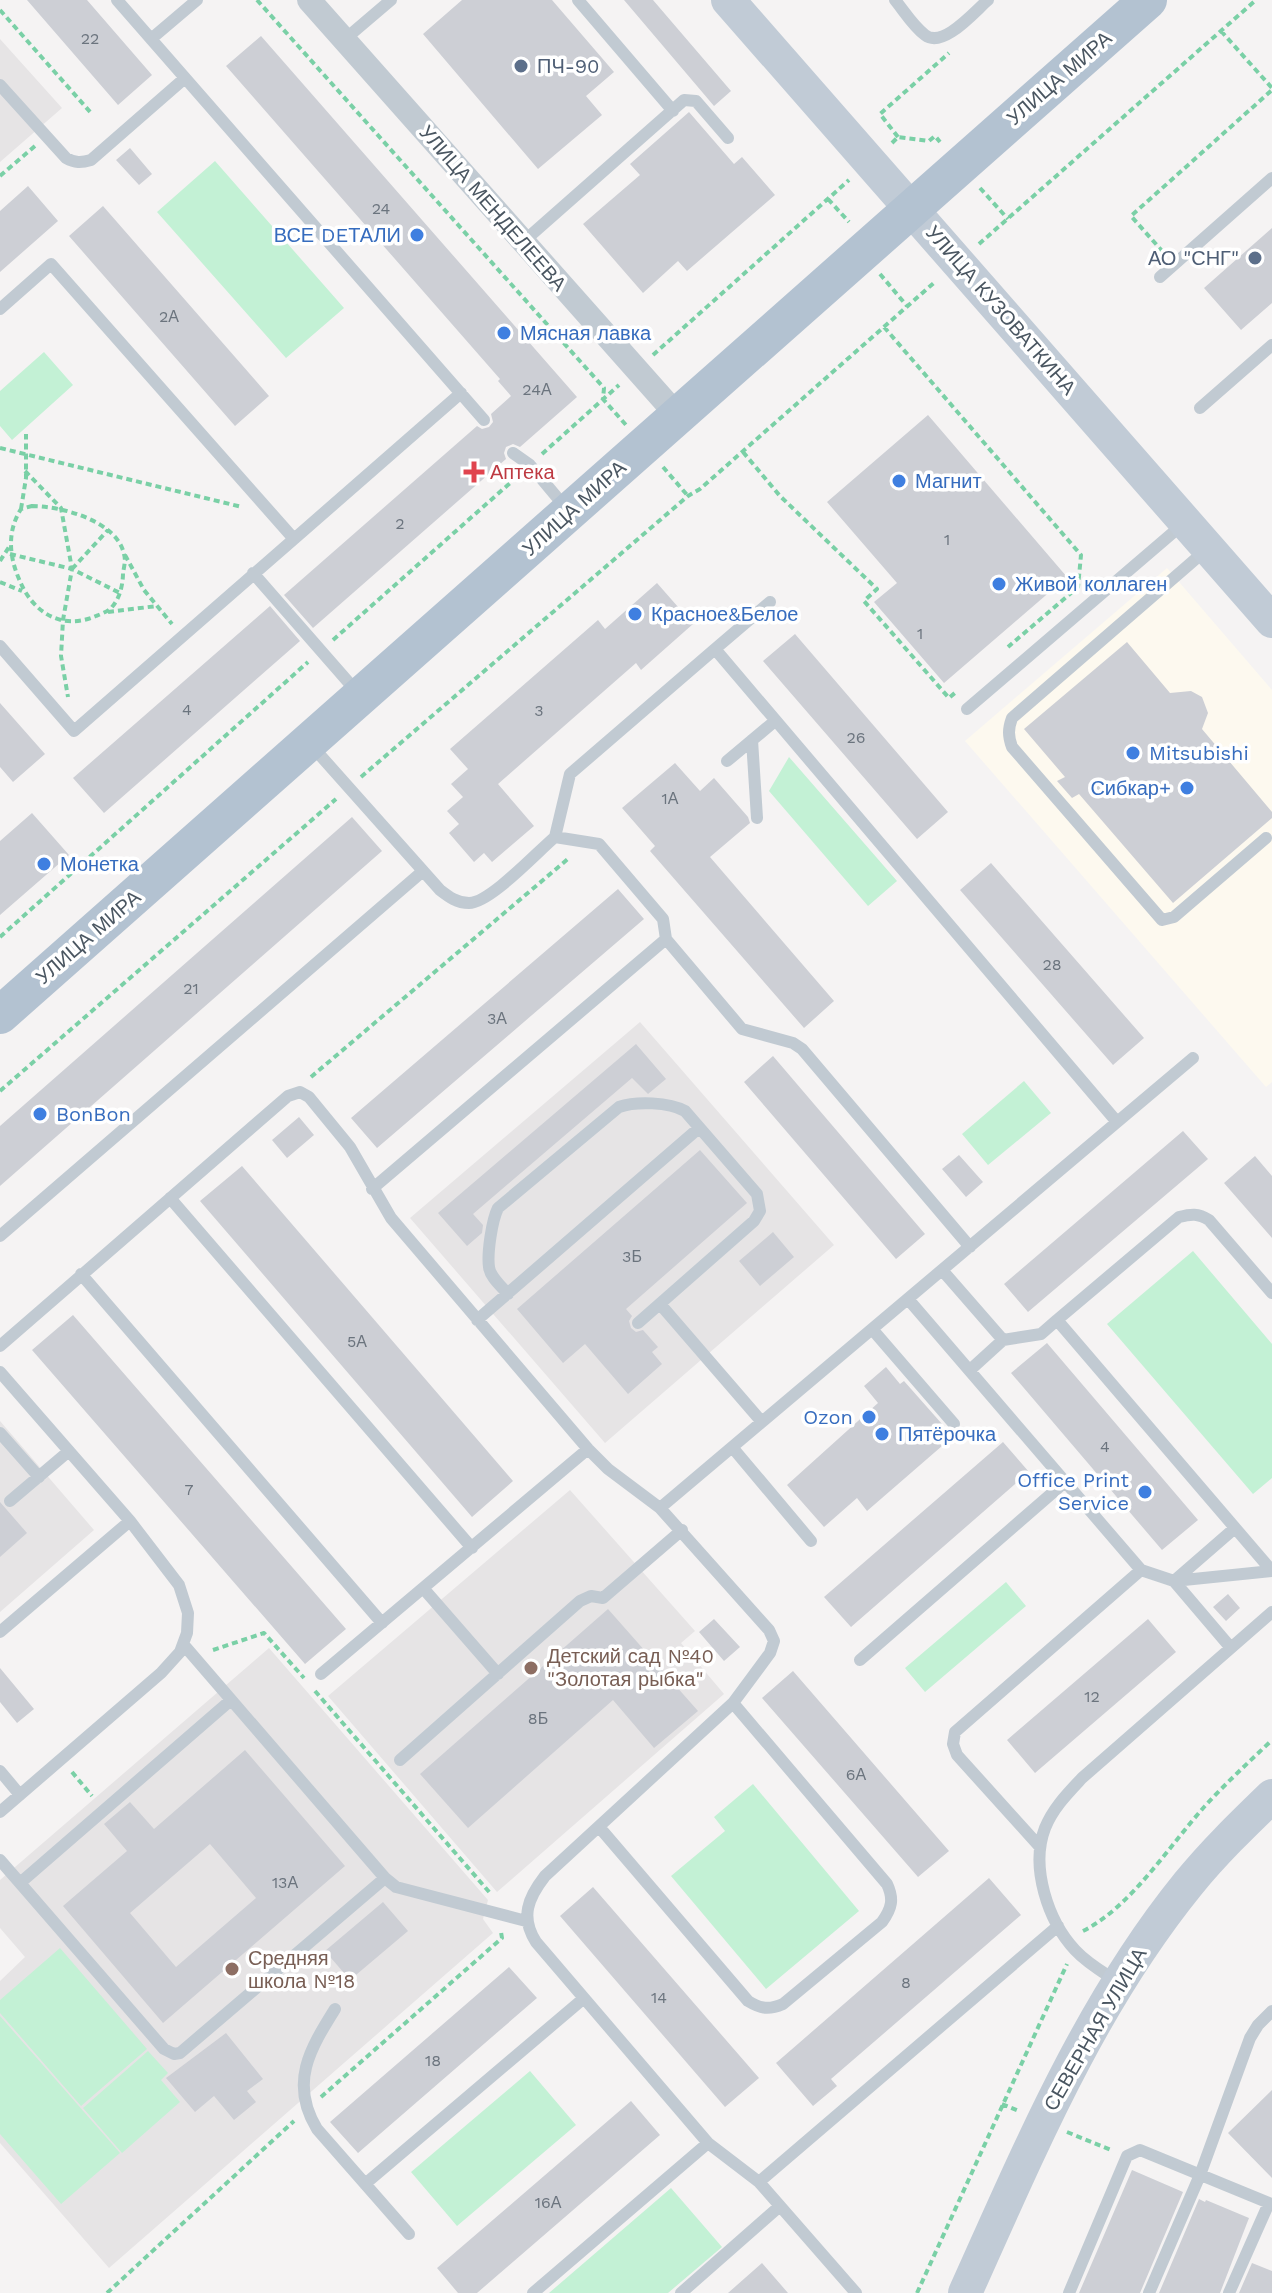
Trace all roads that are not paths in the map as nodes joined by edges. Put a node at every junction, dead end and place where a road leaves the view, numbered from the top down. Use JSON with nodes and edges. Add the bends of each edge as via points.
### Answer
{"nodes":[{"id":1,"x":117,"y":0,"type":"edge"},
{"id":2,"x":197,"y":0,"type":"edge"},
{"id":3,"x":309,"y":0,"type":"edge"},
{"id":4,"x":391,"y":0,"type":"edge"},
{"id":5,"x":578,"y":0,"type":"edge"},
{"id":6,"x":728,"y":0,"type":"edge"},
{"id":7,"x":895,"y":0,"type":"edge"},
{"id":8,"x":988,"y":0,"type":"edge"},
{"id":9,"x":1148,"y":0,"type":"edge"},
{"id":10,"x":151,"y":39,"type":"junction"},
{"id":11,"x":344,"y":40,"type":"junction"},
{"id":12,"x":185,"y":78,"type":"junction"},
{"id":13,"x":0,"y":85,"type":"edge"},
{"id":14,"x":673,"y":111,"type":"junction"},
{"id":15,"x":728,"y":138,"type":"dead end"},
{"id":16,"x":1272,"y":178,"type":"edge"},
{"id":17,"x":911,"y":207,"type":"junction"},
{"id":18,"x":523,"y":242,"type":"junction"},
{"id":19,"x":1160,"y":277,"type":"dead end"},
{"id":20,"x":0,"y":309,"type":"edge"},
{"id":21,"x":1272,"y":345,"type":"edge"},
{"id":22,"x":461,"y":393,"type":"junction"},
{"id":23,"x":1200,"y":408,"type":"dead end"},
{"id":24,"x":677,"y":415,"type":"junction"},
{"id":25,"x":484,"y":420,"type":"dead end"},
{"id":26,"x":513,"y":453,"type":"dead end"},
{"id":27,"x":570,"y":511,"type":"junction"},
{"id":28,"x":1185,"y":521,"type":"junction"},
{"id":29,"x":294,"y":539,"type":"junction"},
{"id":30,"x":1209,"y":548,"type":"junction"},
{"id":31,"x":253,"y":573,"type":"junction"},
{"id":32,"x":770,"y":602,"type":"dead end"},
{"id":33,"x":1272,"y":621,"type":"edge"},
{"id":34,"x":0,"y":646,"type":"edge"},
{"id":35,"x":715,"y":649,"type":"junction"},
{"id":36,"x":361,"y":697,"type":"junction"},
{"id":37,"x":967,"y":709,"type":"dead end"},
{"id":38,"x":775,"y":721,"type":"junction"},
{"id":39,"x":752,"y":740,"type":"junction"},
{"id":40,"x":309,"y":743,"type":"junction"},
{"id":41,"x":727,"y":761,"type":"dead end"},
{"id":42,"x":757,"y":818,"type":"dead end"},
{"id":43,"x":555,"y":837,"type":"junction"},
{"id":44,"x":1266,"y":838,"type":"dead end"},
{"id":45,"x":423,"y":871,"type":"junction"},
{"id":46,"x":666,"y":939,"type":"junction"},
{"id":47,"x":0,"y":1015,"type":"edge"},
{"id":48,"x":1193,"y":1058,"type":"dead end"},
{"id":49,"x":1117,"y":1122,"type":"junction"},
{"id":50,"x":699,"y":1128,"type":"junction"},
{"id":51,"x":372,"y":1189,"type":"junction"},
{"id":52,"x":170,"y":1198,"type":"junction"},
{"id":53,"x":0,"y":1236,"type":"edge"},
{"id":54,"x":970,"y":1247,"type":"junction"},
{"id":55,"x":942,"y":1270,"type":"junction"},
{"id":56,"x":81,"y":1274,"type":"junction"},
{"id":57,"x":1272,"y":1293,"type":"edge"},
{"id":58,"x":508,"y":1294,"type":"junction"},
{"id":59,"x":908,"y":1299,"type":"junction"},
{"id":60,"x":660,"y":1304,"type":"junction"},
{"id":61,"x":477,"y":1320,"type":"junction"},
{"id":62,"x":1057,"y":1320,"type":"junction"},
{"id":63,"x":638,"y":1323,"type":"dead end"},
{"id":64,"x":872,"y":1329,"type":"junction"},
{"id":65,"x":1003,"y":1340,"type":"junction"},
{"id":66,"x":0,"y":1346,"type":"edge"},
{"id":67,"x":970,"y":1370,"type":"junction"},
{"id":68,"x":0,"y":1372,"type":"edge"},
{"id":69,"x":762,"y":1422,"type":"junction"},
{"id":70,"x":954,"y":1424,"type":"dead end"},
{"id":71,"x":0,"y":1433,"type":"edge"},
{"id":72,"x":732,"y":1447,"type":"junction"},
{"id":73,"x":588,"y":1449,"type":"junction"},
{"id":74,"x":69,"y":1451,"type":"junction"},
{"id":75,"x":39,"y":1477,"type":"junction"},
{"id":76,"x":1065,"y":1482,"type":"junction"},
{"id":77,"x":10,"y":1501,"type":"dead end"},
{"id":78,"x":660,"y":1508,"type":"junction"},
{"id":79,"x":130,"y":1521,"type":"junction"},
{"id":80,"x":1235,"y":1528,"type":"junction"},
{"id":81,"x":682,"y":1530,"type":"junction"},
{"id":82,"x":811,"y":1541,"type":"dead end"},
{"id":83,"x":472,"y":1548,"type":"junction"},
{"id":84,"x":1141,"y":1570,"type":"junction"},
{"id":85,"x":1272,"y":1571,"type":"edge"},
{"id":86,"x":1174,"y":1581,"type":"junction"},
{"id":87,"x":423,"y":1588,"type":"junction"},
{"id":88,"x":1272,"y":1612,"type":"edge"},
{"id":89,"x":382,"y":1623,"type":"junction"},
{"id":90,"x":0,"y":1632,"type":"edge"},
{"id":91,"x":183,"y":1644,"type":"junction"},
{"id":92,"x":1231,"y":1648,"type":"junction"},
{"id":93,"x":860,"y":1660,"type":"dead end"},
{"id":94,"x":321,"y":1674,"type":"dead end"},
{"id":95,"x":498,"y":1674,"type":"junction"},
{"id":96,"x":231,"y":1700,"type":"junction"},
{"id":97,"x":733,"y":1703,"type":"junction"},
{"id":98,"x":400,"y":1760,"type":"dead end"},
{"id":99,"x":0,"y":1771,"type":"edge"},
{"id":100,"x":20,"y":1795,"type":"junction"},
{"id":101,"x":1272,"y":1796,"type":"edge"},
{"id":102,"x":0,"y":1812,"type":"edge"},
{"id":103,"x":600,"y":1828,"type":"junction"},
{"id":104,"x":1040,"y":1847,"type":"junction"},
{"id":105,"x":0,"y":1860,"type":"edge"},
{"id":106,"x":385,"y":1878,"type":"junction"},
{"id":107,"x":20,"y":1883,"type":"junction"},
{"id":108,"x":526,"y":1921,"type":"junction"},
{"id":109,"x":1058,"y":1926,"type":"junction"},
{"id":110,"x":1118,"y":1982,"type":"junction"},
{"id":111,"x":583,"y":1999,"type":"junction"},
{"id":112,"x":335,"y":2009,"type":"dead end"},
{"id":113,"x":1272,"y":2011,"type":"edge"},
{"id":114,"x":708,"y":2143,"type":"junction"},
{"id":115,"x":1200,"y":2175,"type":"junction"},
{"id":116,"x":759,"y":2182,"type":"junction"},
{"id":117,"x":365,"y":2184,"type":"junction"},
{"id":118,"x":780,"y":2206,"type":"junction"},
{"id":119,"x":409,"y":2234,"type":"dead end"},
{"id":120,"x":533,"y":2293,"type":"edge"},
{"id":121,"x":681,"y":2293,"type":"edge"},
{"id":122,"x":856,"y":2293,"type":"edge"},
{"id":123,"x":965,"y":2293,"type":"edge"},
{"id":124,"x":1069,"y":2293,"type":"edge"},
{"id":125,"x":1149,"y":2293,"type":"edge"},
{"id":126,"x":1229,"y":2293,"type":"edge"}],
"edges":[{"from":1,"to":10,"type":"lane"},
{"from":2,"to":10,"type":"lane"},
{"from":3,"to":11,"type":"street","name":"УЛИЦА МЕНДЕЛЕЕВА"},
{"from":4,"to":11,"type":"lane"},
{"from":5,"to":14,"type":"lane"},
{"from":6,"to":17,"type":"main road","name":"УЛИЦА КУЗОВАТКИНА"},
{"from":7,"to":8,"type":"lane","via":[[926,36],[935,39],[946,37]]},
{"from":9,"to":17,"type":"main road","name":"УЛИЦА МИРА"},
{"from":10,"to":12,"type":"lane"},
{"from":11,"to":18,"type":"street","name":"УЛИЦА МЕНДЕЛЕЕВА"},
{"from":12,"to":13,"type":"lane","via":[[83,163],[66,158]]},
{"from":12,"to":22,"type":"lane"},
{"from":14,"to":15,"type":"lane","via":[[684,100],[693,100]]},
{"from":14,"to":18,"type":"lane"},
{"from":16,"to":19,"type":"lane"},
{"from":17,"to":24,"type":"main road","name":"УЛИЦА МИРА"},
{"from":17,"to":28,"type":"main road","name":"УЛИЦА КУЗОВАТКИНА"},
{"from":18,"to":24,"type":"street","name":"УЛИЦА МЕНДЕЛЕЕВА"},
{"from":20,"to":29,"type":"lane","via":[[51,264]]},
{"from":21,"to":23,"type":"lane"},
{"from":22,"to":25,"type":"lane"},
{"from":22,"to":29,"type":"lane"},
{"from":24,"to":27,"type":"main road","name":"УЛИЦА МИРА"},
{"from":26,"to":27,"type":"lane"},
{"from":27,"to":36,"type":"main road","name":"УЛИЦА МИРА"},
{"from":28,"to":30,"type":"main road","name":"УЛИЦА КУЗОВАТКИНА"},
{"from":28,"to":37,"type":"lane"},
{"from":29,"to":31,"type":"lane"},
{"from":30,"to":33,"type":"main road","name":"УЛИЦА КУЗОВАТКИНА"},
{"from":30,"to":44,"type":"lane","via":[[1012,718],[1009,738],[1162,920],[1174,917]]},
{"from":31,"to":34,"type":"lane","via":[[74,731]]},
{"from":31,"to":36,"type":"lane"},
{"from":32,"to":35,"type":"lane"},
{"from":35,"to":38,"type":"lane"},
{"from":35,"to":43,"type":"lane","via":[[570,774]]},
{"from":36,"to":40,"type":"main road","name":"УЛИЦА МИРА"},
{"from":38,"to":39,"type":"lane"},
{"from":38,"to":49,"type":"lane"},
{"from":39,"to":41,"type":"lane"},
{"from":39,"to":42,"type":"lane"},
{"from":40,"to":45,"type":"lane"},
{"from":40,"to":47,"type":"main road","name":"УЛИЦА МИРА"},
{"from":43,"to":45,"type":"lane","via":[[486,897],[470,904],[453,900]]},
{"from":43,"to":46,"type":"lane","via":[[590,841],[608,852],[663,919]]},
{"from":45,"to":53,"type":"lane"},
{"from":46,"to":51,"type":"lane"},
{"from":46,"to":54,"type":"lane","via":[[742,1029],[802,1049]]},
{"from":48,"to":49,"type":"lane"},
{"from":49,"to":54,"type":"lane"},
{"from":50,"to":58,"type":"lane"},
{"from":50,"to":58,"type":"lane","via":[[676,1106],[619,1107],[498,1208],[489,1267]]},
{"from":50,"to":60,"type":"lane","via":[[757,1194],[760,1211]]},
{"from":51,"to":52,"type":"lane","via":[[342,1134],[300,1092],[288,1096]]},
{"from":51,"to":61,"type":"lane"},
{"from":52,"to":56,"type":"lane"},
{"from":52,"to":83,"type":"lane"},
{"from":54,"to":55,"type":"lane"},
{"from":55,"to":59,"type":"lane"},
{"from":55,"to":65,"type":"lane"},
{"from":56,"to":66,"type":"lane"},
{"from":56,"to":89,"type":"lane"},
{"from":57,"to":62,"type":"lane","via":[[1209,1220],[1191,1214],[1179,1217]]},
{"from":58,"to":61,"type":"lane"},
{"from":59,"to":64,"type":"lane"},
{"from":59,"to":67,"type":"lane"},
{"from":60,"to":63,"type":"lane"},
{"from":60,"to":69,"type":"lane"},
{"from":61,"to":73,"type":"lane"},
{"from":62,"to":65,"type":"lane","via":[[1041,1334]]},
{"from":62,"to":80,"type":"lane"},
{"from":64,"to":69,"type":"lane"},
{"from":64,"to":70,"type":"lane"},
{"from":65,"to":67,"type":"lane"},
{"from":67,"to":76,"type":"lane"},
{"from":68,"to":74,"type":"lane"},
{"from":69,"to":72,"type":"lane"},
{"from":71,"to":75,"type":"lane"},
{"from":72,"to":78,"type":"lane"},
{"from":72,"to":82,"type":"lane"},
{"from":73,"to":78,"type":"lane"},
{"from":73,"to":83,"type":"lane"},
{"from":74,"to":75,"type":"lane"},
{"from":74,"to":79,"type":"lane"},
{"from":75,"to":77,"type":"lane"},
{"from":76,"to":84,"type":"lane"},
{"from":76,"to":93,"type":"lane"},
{"from":78,"to":81,"type":"lane"},
{"from":79,"to":90,"type":"lane"},
{"from":79,"to":91,"type":"lane","via":[[179,1585],[188,1613]]},
{"from":80,"to":85,"type":"lane"},
{"from":80,"to":86,"type":"lane"},
{"from":81,"to":95,"type":"lane","via":[[603,1598],[580,1601]]},
{"from":81,"to":97,"type":"lane","via":[[774,1641]]},
{"from":83,"to":87,"type":"lane"},
{"from":84,"to":86,"type":"lane"},
{"from":84,"to":104,"type":"lane","via":[[955,1732],[957,1755]]},
{"from":85,"to":86,"type":"lane"},
{"from":86,"to":92,"type":"lane"},
{"from":87,"to":89,"type":"lane"},
{"from":87,"to":95,"type":"lane"},
{"from":88,"to":92,"type":"lane"},
{"from":89,"to":94,"type":"lane"},
{"from":91,"to":96,"type":"lane"},
{"from":91,"to":100,"type":"lane","via":[[161,1673]]},
{"from":92,"to":104,"type":"lane","via":[[1082,1778],[1055,1809]]},
{"from":95,"to":98,"type":"lane"},
{"from":96,"to":106,"type":"lane"},
{"from":96,"to":107,"type":"lane"},
{"from":97,"to":103,"type":"lane"},
{"from":97,"to":103,"type":"lane","via":[[887,1884],[893,1896],[882,1922],[783,2004],[759,2008]]},
{"from":99,"to":100,"type":"lane"},
{"from":100,"to":102,"type":"lane"},
{"from":101,"to":110,"type":"main road","name":"СЕВЕРНАЯ УЛИЦА","via":[[1189,1882]]},
{"from":103,"to":108,"type":"lane","via":[[545,1876],[526,1909]]},
{"from":104,"to":109,"type":"lane","via":[[1046,1898]]},
{"from":105,"to":107,"type":"lane"},
{"from":106,"to":107,"type":"lane","via":[[174,2054],[164,2049]]},
{"from":106,"to":108,"type":"lane","via":[[396,1887]]},
{"from":108,"to":111,"type":"lane","via":[[536,1942]]},
{"from":109,"to":110,"type":"lane","via":[[1083,1958]]},
{"from":109,"to":116,"type":"lane"},
{"from":110,"to":123,"type":"main road","name":"СЕВЕРНАЯ УЛИЦА","via":[[1046,2113]]},
{"from":111,"to":114,"type":"lane"},
{"from":111,"to":117,"type":"lane"},
{"from":112,"to":117,"type":"lane","via":[[309,2050],[307,2109],[317,2129]]},
{"from":113,"to":115,"type":"lane","via":[[1250,2038]]},
{"from":114,"to":116,"type":"lane"},
{"from":114,"to":120,"type":"lane"},
{"from":115,"to":124,"type":"lane","via":[[1140,2150],[1127,2156]]},
{"from":115,"to":125,"type":"lane"},
{"from":115,"to":126,"type":"lane","via":[[1269,2203]]},
{"from":116,"to":118,"type":"lane"},
{"from":117,"to":119,"type":"lane"},
{"from":118,"to":121,"type":"lane"},
{"from":118,"to":122,"type":"lane"}]}
